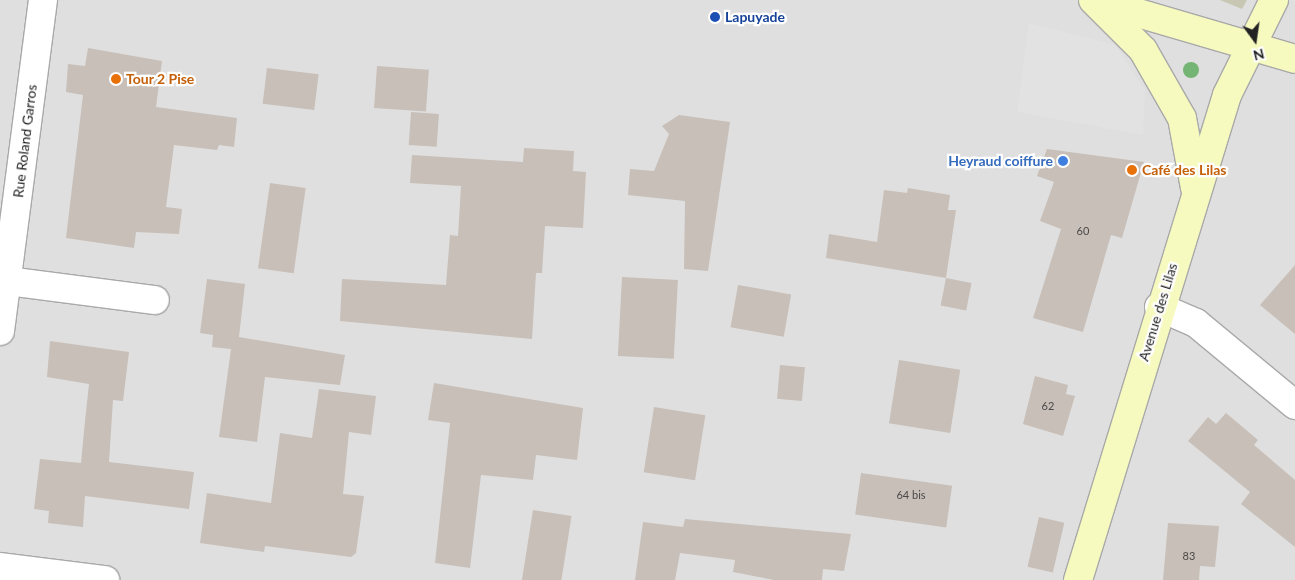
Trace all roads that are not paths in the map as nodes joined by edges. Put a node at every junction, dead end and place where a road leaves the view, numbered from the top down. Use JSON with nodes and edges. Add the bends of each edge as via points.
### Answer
{"nodes":[{"id":1,"x":43,"y":0,"type":"edge"},
{"id":2,"x":1093,"y":0,"type":"edge"},
{"id":3,"x":1274,"y":0,"type":"edge"},
{"id":4,"x":1248,"y":48,"type":"junction"},
{"id":5,"x":1295,"y":59,"type":"edge"},
{"id":6,"x":1196,"y":192,"type":"junction"},
{"id":7,"x":8,"y":281,"type":"junction"},
{"id":8,"x":156,"y":300,"type":"dead end"},
{"id":9,"x":1159,"y":307,"type":"junction"},
{"id":10,"x":0,"y":332,"type":"edge"},
{"id":11,"x":1295,"y":404,"type":"edge"},
{"id":12,"x":0,"y":567,"type":"edge"},
{"id":13,"x":105,"y":580,"type":"edge"},
{"id":14,"x":1078,"y":580,"type":"edge"}],
"edges":[{"from":1,"to":7,"type":"street","name":"Rue Roland Garros"},
{"from":2,"to":4,"type":"street"},
{"from":2,"to":6,"type":"street","via":[[1143,50],[1182,118]]},
{"from":3,"to":4,"type":"street","name":"Avenue des Lilas"},
{"from":4,"to":5,"type":"street"},
{"from":4,"to":6,"type":"street","name":"Avenue des Lilas","via":[[1227,95]]},
{"from":6,"to":9,"type":"street","name":"Avenue des Lilas"},
{"from":7,"to":8,"type":"street"},
{"from":7,"to":10,"type":"street","name":"Rue Roland Garros"},
{"from":9,"to":11,"type":"street","via":[[1196,323]]},
{"from":9,"to":14,"type":"street","name":"Avenue des Lilas"},
{"from":12,"to":13,"type":"street"}]}
